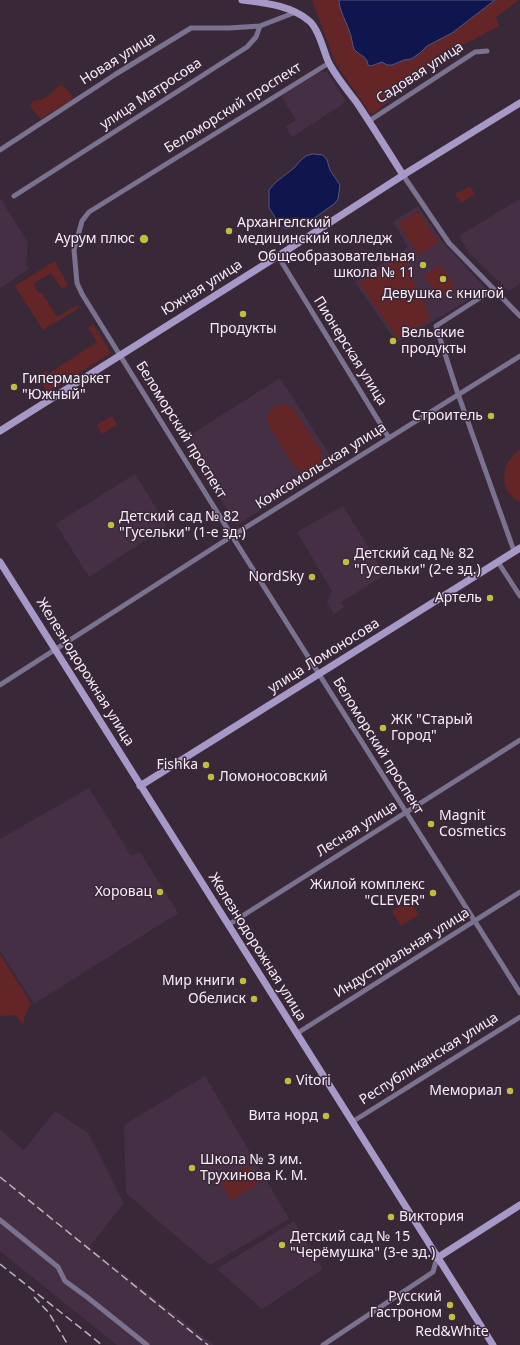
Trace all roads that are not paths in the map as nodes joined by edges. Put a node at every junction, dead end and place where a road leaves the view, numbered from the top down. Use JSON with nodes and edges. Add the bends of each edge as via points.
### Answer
{"nodes":[{"id":1,"x":242,"y":0,"type":"edge"},
{"id":2,"x":296,"y":12,"type":"junction"},
{"id":3,"x":260,"y":26,"type":"junction"},
{"id":4,"x":487,"y":51,"type":"dead end"},
{"id":5,"x":329,"y":63,"type":"junction"},
{"id":6,"x":520,"y":103,"type":"edge"},
{"id":7,"x":369,"y":121,"type":"junction"},
{"id":8,"x":0,"y":150,"type":"edge"},
{"id":9,"x":403,"y":175,"type":"junction"},
{"id":10,"x":14,"y":196,"type":"dead end"},
{"id":11,"x":278,"y":256,"type":"junction"},
{"id":12,"x":492,"y":290,"type":"dead end"},
{"id":13,"x":520,"y":316,"type":"edge"},
{"id":14,"x":120,"y":356,"type":"junction"},
{"id":15,"x":520,"y":356,"type":"edge"},
{"id":16,"x":459,"y":394,"type":"junction"},
{"id":17,"x":0,"y":431,"type":"edge"},
{"id":18,"x":389,"y":438,"type":"junction"},
{"id":19,"x":232,"y":536,"type":"junction"},
{"id":20,"x":517,"y":550,"type":"edge"},
{"id":21,"x":0,"y":562,"type":"edge"},
{"id":22,"x":498,"y":562,"type":"junction"},
{"id":23,"x":520,"y":596,"type":"edge"},
{"id":24,"x":55,"y":649,"type":"junction"},
{"id":25,"x":319,"y":674,"type":"junction"},
{"id":26,"x":0,"y":685,"type":"edge"},
{"id":27,"x":520,"y":740,"type":"edge"},
{"id":28,"x":140,"y":786,"type":"junction"},
{"id":29,"x":406,"y":812,"type":"junction"},
{"id":30,"x":520,"y":892,"type":"edge"},
{"id":31,"x":474,"y":921,"type":"junction"},
{"id":32,"x":228,"y":925,"type":"junction"},
{"id":33,"x":520,"y":993,"type":"edge"},
{"id":34,"x":520,"y":1017,"type":"edge"},
{"id":35,"x":296,"y":1034,"type":"junction"},
{"id":36,"x":352,"y":1122,"type":"junction"},
{"id":37,"x":520,"y":1205,"type":"edge"},
{"id":38,"x":0,"y":1220,"type":"edge"},
{"id":39,"x":437,"y":1258,"type":"junction"},
{"id":40,"x":147,"y":1345,"type":"edge"},
{"id":41,"x":323,"y":1345,"type":"edge"},
{"id":42,"x":493,"y":1345,"type":"edge"}],
"edges":[{"from":1,"to":2,"type":"main road","via":[[270,4]]},
{"from":2,"to":3,"type":"street"},
{"from":2,"to":5,"type":"main road","via":[[314,25]]},
{"from":3,"to":8,"type":"street","name":"Новая улица","via":[[191,28]]},
{"from":3,"to":10,"type":"street","name":"улица Матросова","via":[[256,37],[247,47]]},
{"from":4,"to":7,"type":"street","name":"Садовая улица","via":[[475,52]]},
{"from":5,"to":7,"type":"main road"},
{"from":5,"to":14,"type":"street","name":"Беломорский проспект","via":[[89,212],[82,221],[74,250],[77,283]]},
{"from":6,"to":9,"type":"main road","name":"Южная улица"},
{"from":7,"to":9,"type":"main road"},
{"from":9,"to":11,"type":"main road","name":"Южная улица"},
{"from":9,"to":13,"type":"street","via":[[449,243]]},
{"from":11,"to":14,"type":"main road","name":"Южная улица"},
{"from":11,"to":18,"type":"street","name":"Пионерская улица"},
{"from":12,"to":16,"type":"street","via":[[436,326]]},
{"from":14,"to":17,"type":"main road","name":"Южная улица"},
{"from":14,"to":19,"type":"street","name":"Беломорский проспект"},
{"from":15,"to":16,"type":"street","name":"Комсомольская улица"},
{"from":16,"to":18,"type":"street","name":"Комсомольская улица"},
{"from":16,"to":20,"type":"street"},
{"from":18,"to":19,"type":"street","name":"Комсомольская улица"},
{"from":19,"to":24,"type":"street","name":"Комсомольская улица"},
{"from":19,"to":25,"type":"street","name":"Беломорский проспект"},
{"from":20,"to":22,"type":"main road","name":"улица Ломоносова"},
{"from":21,"to":24,"type":"main road","name":"Железнодорожная улица"},
{"from":22,"to":23,"type":"street"},
{"from":22,"to":25,"type":"main road","name":"улица Ломоносова"},
{"from":24,"to":26,"type":"street","name":"Комсомольская улица"},
{"from":24,"to":28,"type":"main road","name":"Железнодорожная улица"},
{"from":25,"to":28,"type":"main road","name":"улица Ломоносова"},
{"from":25,"to":29,"type":"street","name":"Беломорский проспект"},
{"from":27,"to":29,"type":"street","name":"Лесная улица"},
{"from":28,"to":32,"type":"main road","name":"Железнодорожная улица"},
{"from":29,"to":31,"type":"street","name":"Беломорский проспект"},
{"from":29,"to":32,"type":"street","name":"Лесная улица"},
{"from":30,"to":31,"type":"street","name":"Индустриальная улица"},
{"from":31,"to":33,"type":"street","name":"Беломорский проспект"},
{"from":31,"to":35,"type":"street","name":"Индустриальная улица"},
{"from":32,"to":35,"type":"main road","name":"Железнодорожная улица"},
{"from":34,"to":36,"type":"street","name":"Республиканская улица"},
{"from":35,"to":36,"type":"main road","name":"Железнодорожная улица"},
{"from":36,"to":39,"type":"main road","name":"Железнодорожная улица"},
{"from":37,"to":39,"type":"main road"},
{"from":38,"to":40,"type":"street","via":[[58,1268],[65,1281]]},
{"from":39,"to":41,"type":"street","via":[[433,1272]]},
{"from":39,"to":42,"type":"main road","name":"Железнодорожная улица"}]}
